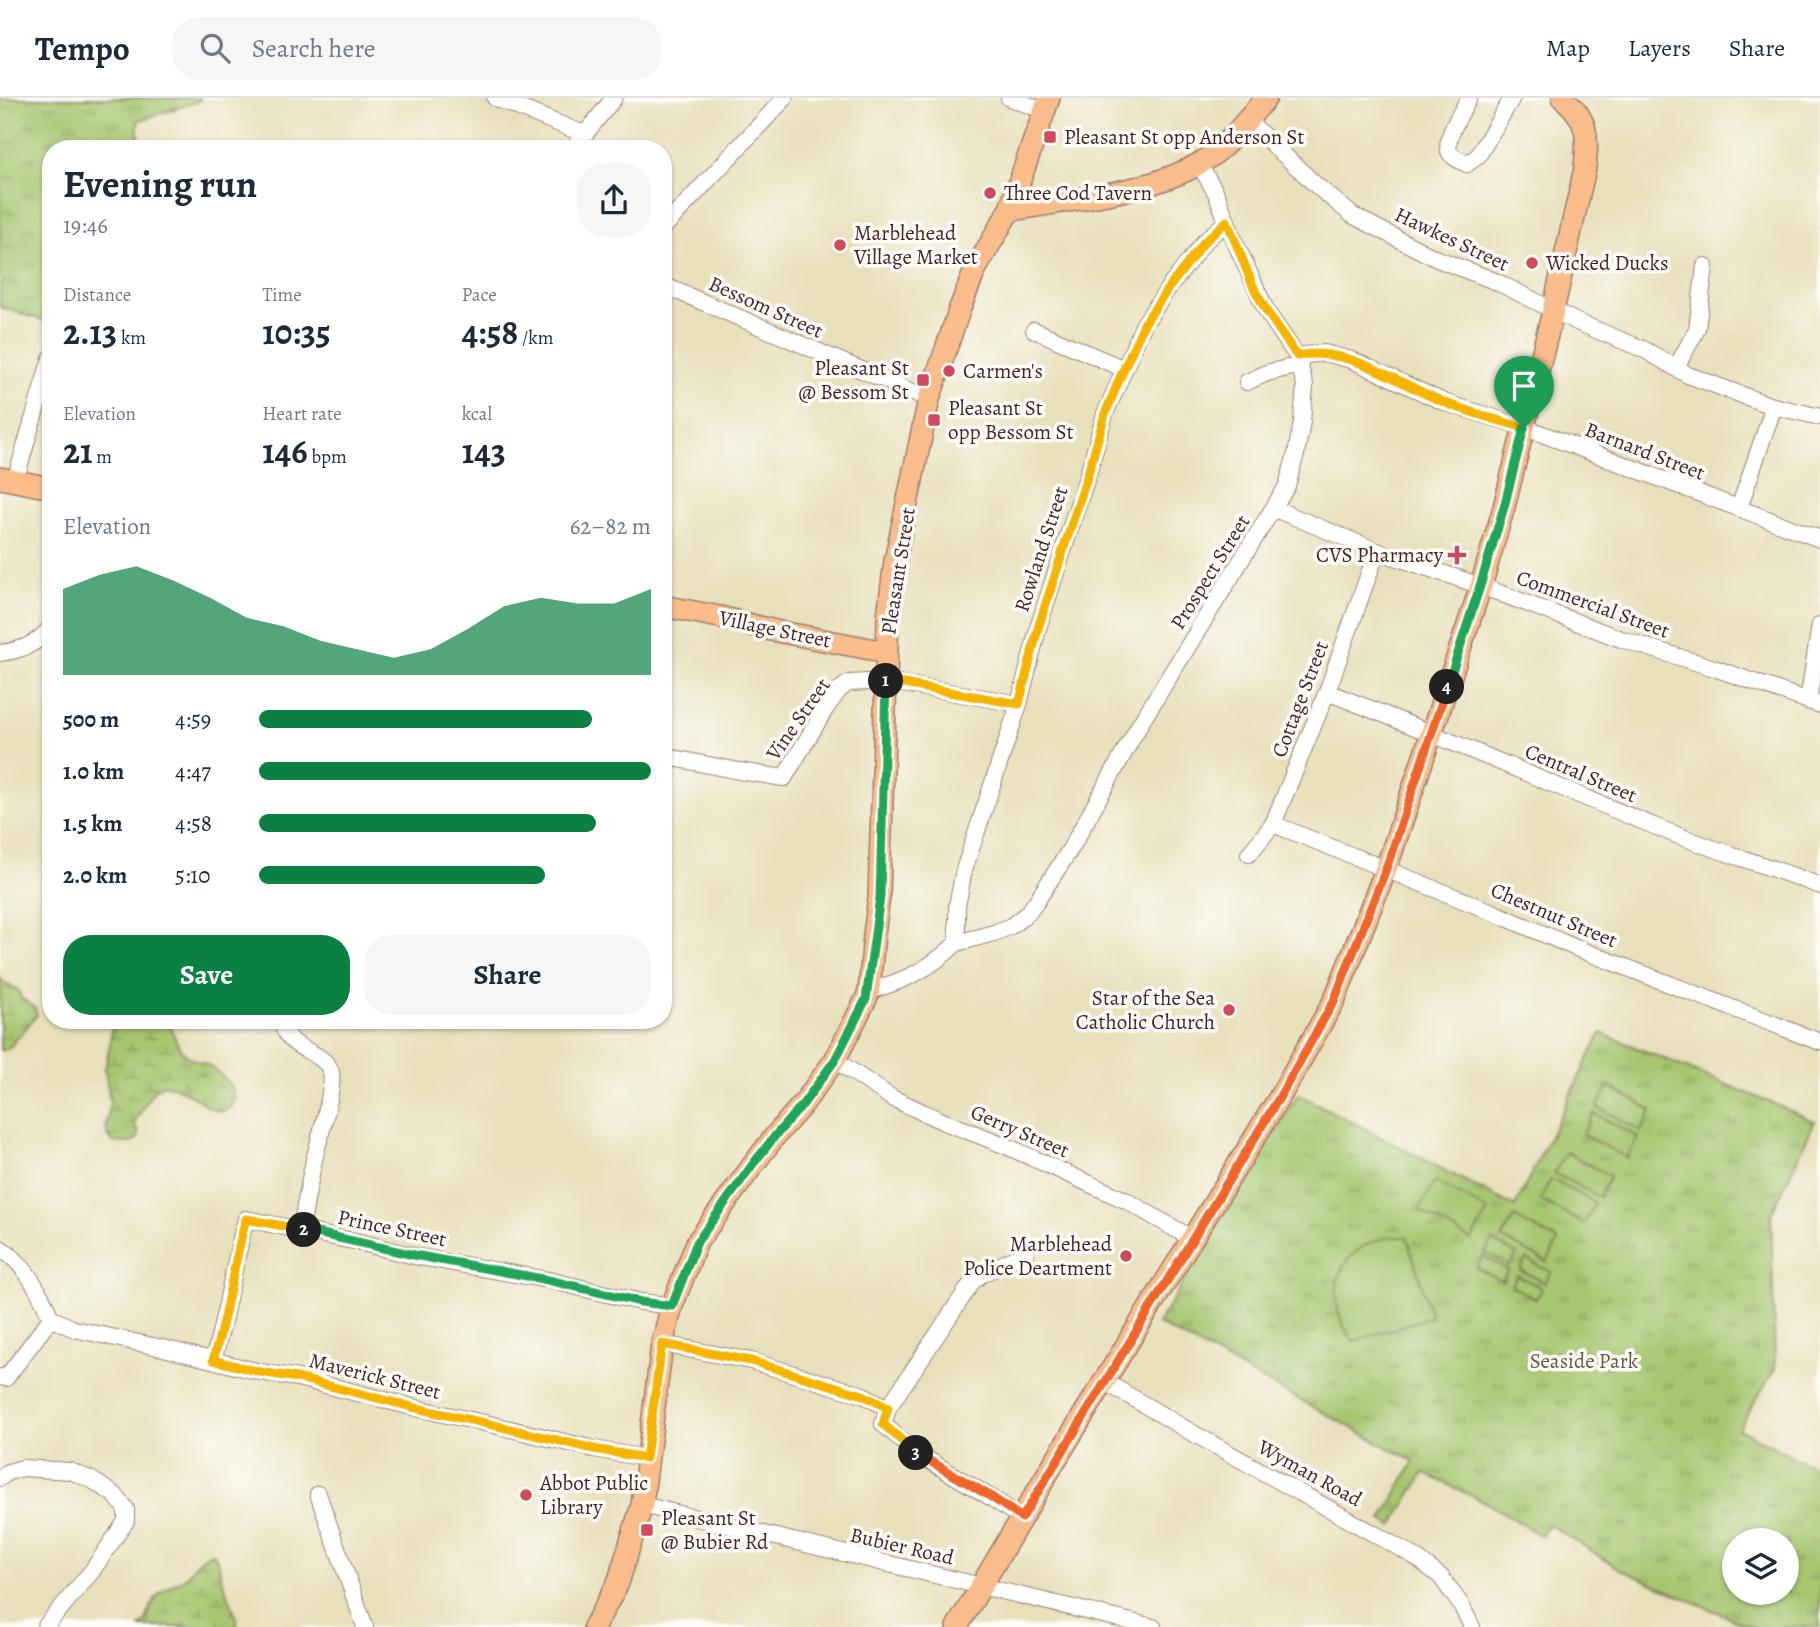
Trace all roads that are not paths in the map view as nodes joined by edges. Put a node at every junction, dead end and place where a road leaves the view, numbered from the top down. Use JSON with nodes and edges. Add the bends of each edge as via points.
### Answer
{"nodes":[{"id":1,"x":495,"y":98,"type":"edge"},
{"id":2,"x":614,"y":98,"type":"edge"},
{"id":3,"x":785,"y":98,"type":"edge"},
{"id":4,"x":1009,"y":98,"type":"edge"},
{"id":5,"x":1266,"y":98,"type":"edge"},
{"id":6,"x":1469,"y":98,"type":"edge"},
{"id":7,"x":1512,"y":98,"type":"edge"},
{"id":8,"x":1563,"y":98,"type":"edge"},
{"id":9,"x":1047,"y":104,"type":"edge"},
{"id":10,"x":1247,"y":120,"type":"junction"},
{"id":11,"x":584,"y":135,"type":"junction"},
{"id":12,"x":580,"y":140,"type":"edge"},
{"id":13,"x":1199,"y":164,"type":"junction"},
{"id":14,"x":1009,"y":211,"type":"junction"},
{"id":15,"x":672,"y":218,"type":"edge"},
{"id":16,"x":1227,"y":221,"type":"junction"},
{"id":17,"x":1705,"y":266,"type":"dead end"},
{"id":18,"x":672,"y":289,"type":"edge"},
{"id":19,"x":1553,"y":311,"type":"junction"},
{"id":20,"x":1034,"y":330,"type":"dead end"},
{"id":21,"x":1298,"y":360,"type":"junction"},
{"id":22,"x":1676,"y":368,"type":"junction"},
{"id":23,"x":1124,"y":369,"type":"junction"},
{"id":24,"x":1247,"y":382,"type":"dead end"},
{"id":25,"x":42,"y":384,"type":"edge"},
{"id":26,"x":929,"y":399,"type":"junction"},
{"id":27,"x":1774,"y":406,"type":"junction"},
{"id":28,"x":1820,"y":417,"type":"edge"},
{"id":29,"x":1524,"y":428,"type":"junction"},
{"id":30,"x":8,"y":480,"type":"edge"},
{"id":31,"x":42,"y":486,"type":"edge"},
{"id":32,"x":1739,"y":508,"type":"junction"},
{"id":33,"x":1275,"y":509,"type":"junction"},
{"id":34,"x":1820,"y":539,"type":"edge"},
{"id":35,"x":1377,"y":551,"type":"junction"},
{"id":36,"x":1480,"y":586,"type":"junction"},
{"id":37,"x":672,"y":608,"type":"edge"},
{"id":38,"x":1820,"y":625,"type":"edge"},
{"id":39,"x":42,"y":638,"type":"edge"},
{"id":40,"x":887,"y":652,"type":"junction"},
{"id":41,"x":0,"y":653,"type":"edge"},
{"id":42,"x":886,"y":681,"type":"junction"},
{"id":43,"x":1327,"y":692,"type":"junction"},
{"id":44,"x":1814,"y":703,"type":"edge"},
{"id":45,"x":1019,"y":704,"type":"junction"},
{"id":46,"x":1432,"y":733,"type":"junction"},
{"id":47,"x":672,"y":758,"type":"edge"},
{"id":48,"x":1273,"y":824,"type":"junction"},
{"id":49,"x":1250,"y":854,"type":"dead end"},
{"id":50,"x":1386,"y":869,"type":"junction"},
{"id":51,"x":1820,"y":886,"type":"edge"},
{"id":52,"x":957,"y":943,"type":"junction"},
{"id":53,"x":869,"y":991,"type":"junction"},
{"id":54,"x":284,"y":1029,"type":"edge"},
{"id":55,"x":1820,"y":1042,"type":"edge"},
{"id":56,"x":835,"y":1060,"type":"junction"},
{"id":57,"x":301,"y":1229,"type":"junction"},
{"id":58,"x":1191,"y":1238,"type":"junction"},
{"id":59,"x":0,"y":1248,"type":"edge"},
{"id":60,"x":1026,"y":1253,"type":"dead end"},
{"id":61,"x":672,"y":1306,"type":"junction"},
{"id":62,"x":51,"y":1318,"type":"junction"},
{"id":63,"x":662,"y":1344,"type":"junction"},
{"id":64,"x":213,"y":1360,"type":"junction"},
{"id":65,"x":0,"y":1377,"type":"edge"},
{"id":66,"x":1104,"y":1381,"type":"junction"},
{"id":67,"x":888,"y":1408,"type":"junction"},
{"id":68,"x":646,"y":1458,"type":"junction"},
{"id":69,"x":0,"y":1478,"type":"edge"},
{"id":70,"x":318,"y":1494,"type":"dead end"},
{"id":71,"x":642,"y":1504,"type":"junction"},
{"id":72,"x":1022,"y":1518,"type":"junction"},
{"id":73,"x":981,"y":1586,"type":"junction"},
{"id":74,"x":45,"y":1627,"type":"edge"},
{"id":75,"x":365,"y":1627,"type":"edge"},
{"id":76,"x":594,"y":1627,"type":"edge"},
{"id":77,"x":957,"y":1627,"type":"edge"},
{"id":78,"x":1153,"y":1627,"type":"edge"},
{"id":79,"x":1472,"y":1627,"type":"edge"}],
"edges":[{"from":1,"to":11,"type":"street"},
{"from":2,"to":11,"type":"street"},
{"from":3,"to":15,"type":"street"},
{"from":4,"to":9,"type":"street"},
{"from":5,"to":10,"type":"main road"},
{"from":6,"to":7,"type":"street","via":[[1448,139],[1455,158],[1467,164],[1478,156]]},
{"from":8,"to":19,"type":"main road","via":[[1580,116],[1587,144]]},
{"from":9,"to":14,"type":"main road","name":"Pleasant Street"},
{"from":10,"to":13,"type":"main road"},
{"from":10,"to":19,"type":"street","name":"Hawkes Street","via":[[1352,215]]},
{"from":11,"to":12,"type":"street"},
{"from":13,"to":14,"type":"main road","via":[[1124,190]]},
{"from":13,"to":16,"type":"street","name":"Prospect Street"},
{"from":14,"to":26,"type":"main road","name":"Pleasant Street","via":[[975,270]]},
{"from":16,"to":21,"type":"street","name":"Prospect Street","via":[[1254,288]]},
{"from":16,"to":23,"type":"street","name":"Rowland Street","via":[[1204,242],[1167,290],[1144,324]]},
{"from":17,"to":22,"type":"street","via":[[1697,329]]},
{"from":18,"to":26,"type":"street","name":"Bessom Street"},
{"from":19,"to":22,"type":"street","name":"Hawkes Street"},
{"from":19,"to":29,"type":"main road"},
{"from":20,"to":23,"type":"street"},
{"from":21,"to":24,"type":"street","name":"Barnard Street"},
{"from":21,"to":29,"type":"street","name":"Barnard Street","via":[[1324,353],[1352,360],[1446,403]]},
{"from":21,"to":33,"type":"street","name":"Prospect Street","via":[[1305,385],[1302,422],[1287,486]]},
{"from":22,"to":27,"type":"street","name":"Hawkes Street"},
{"from":23,"to":45,"type":"street","name":"Rowland Street","via":[[1105,414]]},
{"from":25,"to":30,"type":"street"},
{"from":26,"to":40,"type":"main road","name":"Pleasant Street","via":[[895,561]]},
{"from":27,"to":28,"type":"street","name":"Hawkes Street"},
{"from":27,"to":32,"type":"street"},
{"from":29,"to":32,"type":"street","name":"Barnard Street"},
{"from":29,"to":36,"type":"main road"},
{"from":30,"to":31,"type":"main road"},
{"from":32,"to":34,"type":"street","name":"Barnard Street"},
{"from":33,"to":35,"type":"street","name":"Commercial Street"},
{"from":33,"to":52,"type":"street","name":"Prospect Street","via":[[1028,913],[1011,926]]},
{"from":35,"to":36,"type":"street","name":"Commercial Street"},
{"from":35,"to":43,"type":"street","name":"Cottage Street"},
{"from":36,"to":44,"type":"street","name":"Commercial Street"},
{"from":36,"to":46,"type":"main road"},
{"from":37,"to":40,"type":"main road","name":"Village Street"},
{"from":38,"to":44,"type":"street"},
{"from":39,"to":41,"type":"street","via":[[27,647]]},
{"from":40,"to":42,"type":"main road","name":"Pleasant Street"},
{"from":42,"to":45,"type":"street"},
{"from":42,"to":47,"type":"street","name":"Vine Street","via":[[849,683],[839,690],[784,778]]},
{"from":42,"to":53,"type":"main road","name":"Pleasant Street","via":[[880,897]]},
{"from":43,"to":46,"type":"street","name":"Central Street"},
{"from":43,"to":48,"type":"street","name":"Cottage Street"},
{"from":45,"to":52,"type":"street","name":"Rowland Street","via":[[964,870],[957,906]]},
{"from":46,"to":50,"type":"main road"},
{"from":46,"to":51,"type":"street","name":"Central Street","via":[[1661,829]]},
{"from":48,"to":49,"type":"street","name":"Cottage Street"},
{"from":48,"to":50,"type":"street","name":"Chestnut Street"},
{"from":50,"to":55,"type":"street","name":"Chestnut Street"},
{"from":50,"to":58,"type":"main road","via":[[1334,1001]]},
{"from":52,"to":53,"type":"street","via":[[927,968]]},
{"from":53,"to":56,"type":"main road","name":"Pleasant Street"},
{"from":54,"to":57,"type":"street","via":[[296,1044],[322,1060],[331,1079]]},
{"from":56,"to":58,"type":"street","name":"Gerry Street","via":[[901,1103],[1125,1200]]},
{"from":56,"to":61,"type":"main road","name":"Pleasant Street","via":[[697,1242]]},
{"from":57,"to":61,"type":"street","name":"Prince Street"},
{"from":57,"to":64,"type":"street","name":"Prince Street","via":[[246,1219]]},
{"from":58,"to":66,"type":"main road"},
{"from":59,"to":62,"type":"street","via":[[29,1277]]},
{"from":60,"to":67,"type":"street","via":[[973,1281]]},
{"from":61,"to":63,"type":"main road","name":"Pleasant Street"},
{"from":62,"to":64,"type":"street","name":"Maverick Street","via":[[74,1329]]},
{"from":62,"to":65,"type":"street","via":[[6,1378]]},
{"from":63,"to":67,"type":"street","via":[[751,1361],[863,1395]]},
{"from":63,"to":68,"type":"main road","name":"Pleasant Street"},
{"from":64,"to":68,"type":"street","name":"Maverick Street"},
{"from":66,"to":72,"type":"main road"},
{"from":66,"to":79,"type":"street","name":"Wyman Road","via":[[1414,1556],[1441,1577]]},
{"from":67,"to":72,"type":"street","via":[[883,1424],[915,1452]]},
{"from":68,"to":71,"type":"main road","name":"Pleasant Street"},
{"from":69,"to":74,"type":"street","via":[[23,1468],[70,1471],[115,1494],[127,1509],[126,1521],[92,1571]]},
{"from":70,"to":75,"type":"street"},
{"from":71,"to":73,"type":"street","name":"Bubier Road"},
{"from":71,"to":76,"type":"main road","name":"Pleasant Street","via":[[618,1583]]},
{"from":72,"to":73,"type":"main road"},
{"from":73,"to":77,"type":"main road"},
{"from":73,"to":78,"type":"street","name":"Bubier Road"}]}
